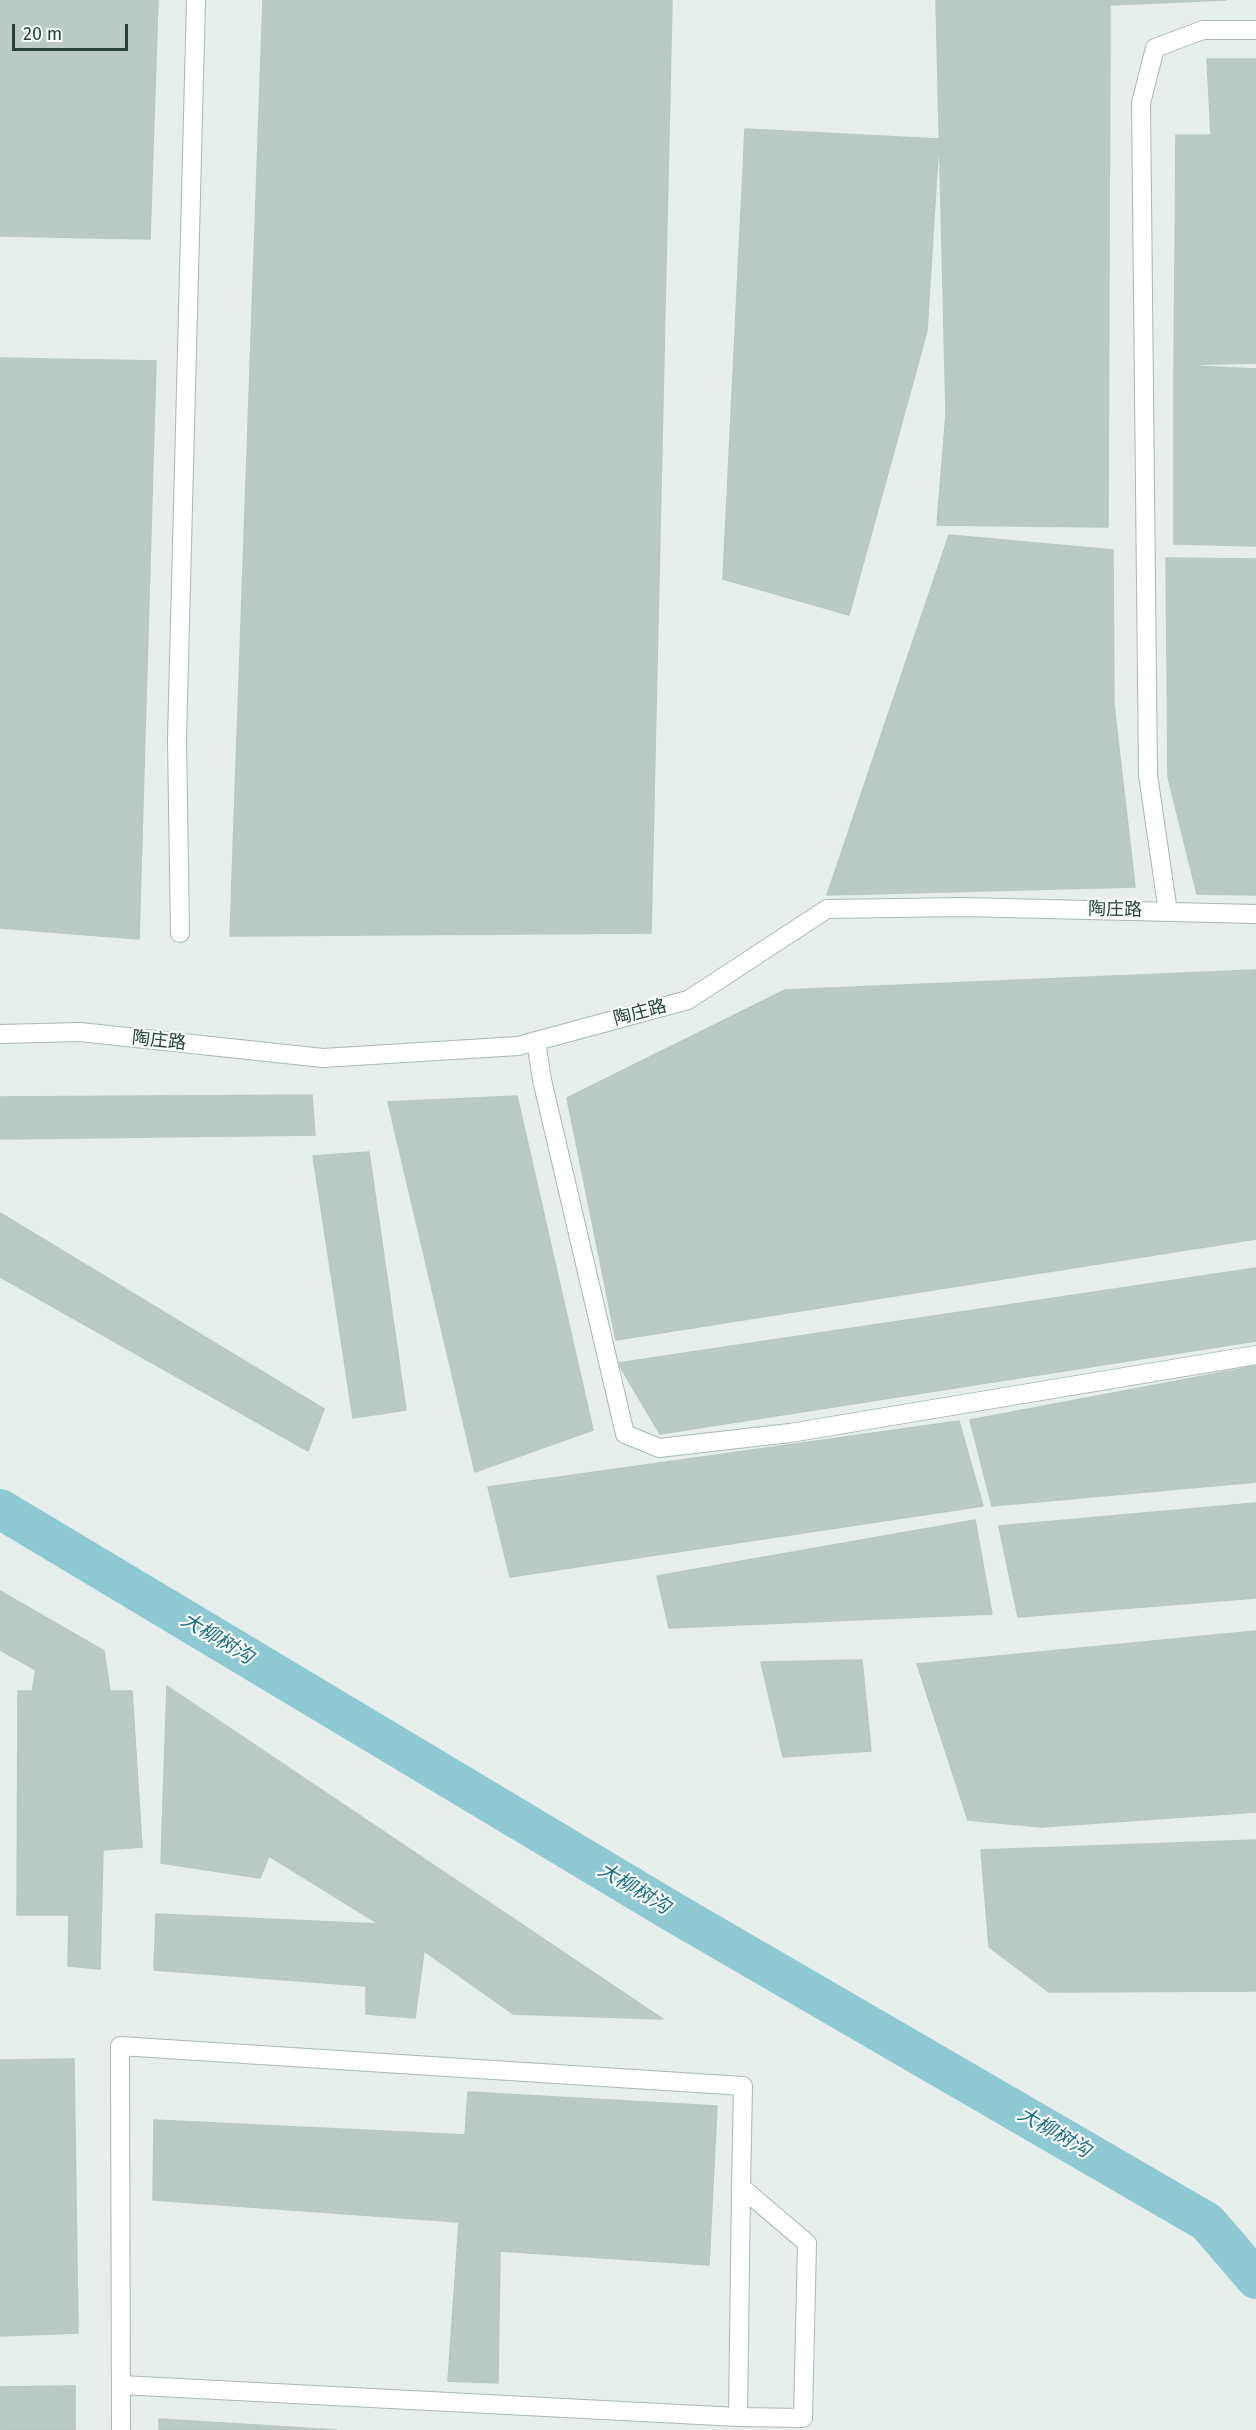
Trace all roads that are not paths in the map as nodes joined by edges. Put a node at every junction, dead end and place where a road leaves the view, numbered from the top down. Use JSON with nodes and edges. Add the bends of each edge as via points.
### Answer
{"nodes":[{"id":1,"x":196,"y":0,"type":"edge"},
{"id":2,"x":1256,"y":30,"type":"edge"},
{"id":3,"x":1167,"y":912,"type":"junction"},
{"id":4,"x":1256,"y":914,"type":"edge"},
{"id":5,"x":180,"y":933,"type":"dead end"},
{"id":6,"x":0,"y":1034,"type":"edge"},
{"id":7,"x":536,"y":1041,"type":"junction"},
{"id":8,"x":1256,"y":1355,"type":"edge"},
{"id":9,"x":741,"y":2187,"type":"junction"},
{"id":10,"x":121,"y":2385,"type":"junction"},
{"id":11,"x":738,"y":2417,"type":"junction"},
{"id":12,"x":121,"y":2430,"type":"edge"}],
"edges":[{"from":1,"to":5,"type":"street","via":[[177,739]]},
{"from":2,"to":3,"type":"street","via":[[1203,30],[1155,48],[1140,103],[1148,775]]},
{"from":3,"to":4,"type":"street","name":"陶庄路"},
{"from":3,"to":7,"type":"street","name":"陶庄路","via":[[963,907],[827,909],[688,1000]]},
{"from":6,"to":7,"type":"street","name":"陶庄路","via":[[80,1032],[323,1058],[518,1046]]},
{"from":7,"to":8,"type":"street","via":[[626,1434],[659,1448],[790,1433]]},
{"from":9,"to":10,"type":"street","via":[[743,2086],[120,2046]]},
{"from":9,"to":11,"type":"street"},
{"from":9,"to":11,"type":"street","via":[[807,2243],[807,2254],[803,2418]]},
{"from":10,"to":11,"type":"street"},
{"from":10,"to":12,"type":"street"}]}
